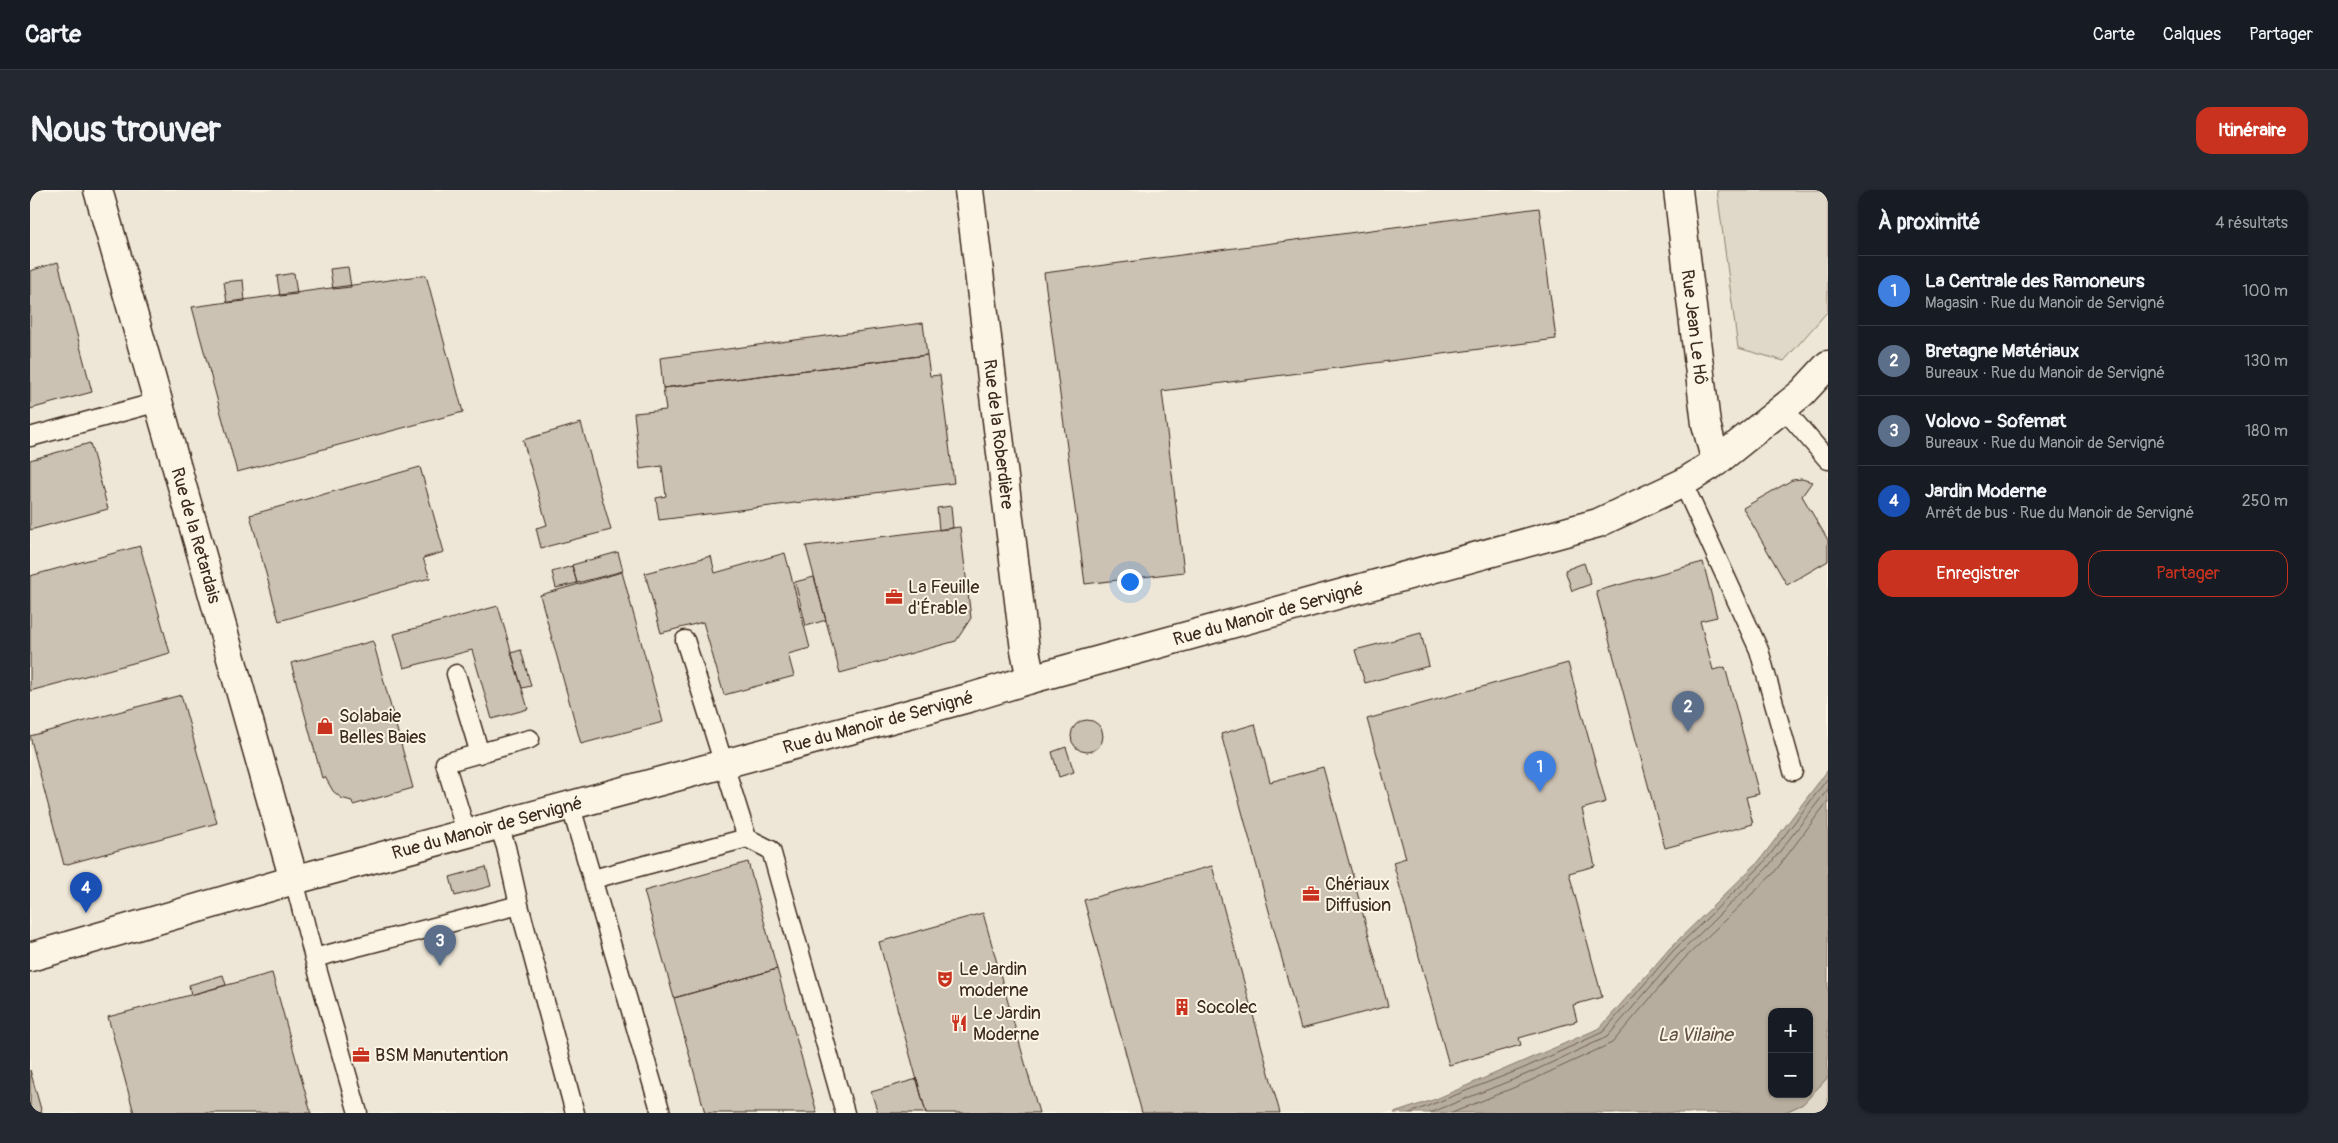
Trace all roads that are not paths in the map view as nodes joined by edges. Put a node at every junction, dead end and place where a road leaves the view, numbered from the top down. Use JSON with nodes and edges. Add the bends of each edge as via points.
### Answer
{"nodes":[{"id":1,"x":98,"y":190,"type":"edge"},
{"id":2,"x":968,"y":190,"type":"edge"},
{"id":3,"x":1678,"y":190,"type":"edge"},
{"id":4,"x":1828,"y":365,"type":"edge"},
{"id":5,"x":158,"y":402,"type":"junction"},
{"id":6,"x":1783,"y":408,"type":"junction"},
{"id":7,"x":30,"y":437,"type":"edge"},
{"id":8,"x":1828,"y":460,"type":"edge"},
{"id":9,"x":1716,"y":462,"type":"junction"},
{"id":10,"x":1683,"y":483,"type":"junction"},
{"id":11,"x":685,"y":640,"type":"dead end"},
{"id":12,"x":456,"y":674,"type":"dead end"},
{"id":13,"x":1031,"y":678,"type":"junction"},
{"id":14,"x":530,"y":739,"type":"dead end"},
{"id":15,"x":480,"y":754,"type":"junction"},
{"id":16,"x":723,"y":765,"type":"junction"},
{"id":17,"x":1793,"y":771,"type":"dead end"},
{"id":18,"x":571,"y":807,"type":"junction"},
{"id":19,"x":499,"y":826,"type":"junction"},
{"id":20,"x":467,"y":835,"type":"junction"},
{"id":21,"x":746,"y":838,"type":"junction"},
{"id":22,"x":593,"y":879,"type":"junction"},
{"id":23,"x":294,"y":880,"type":"junction"},
{"id":24,"x":519,"y":905,"type":"junction"},
{"id":25,"x":30,"y":957,"type":"edge"},
{"id":26,"x":314,"y":958,"type":"junction"},
{"id":27,"x":358,"y":1113,"type":"edge"},
{"id":28,"x":575,"y":1113,"type":"edge"},
{"id":29,"x":661,"y":1113,"type":"edge"},
{"id":30,"x":846,"y":1113,"type":"edge"}],
"edges":[{"from":1,"to":5,"type":"street","name":"Rue de la Retardais"},
{"from":2,"to":13,"type":"street","name":"Rue de la Roberdière"},
{"from":3,"to":9,"type":"street","name":"Rue Jean Le Hô","via":[[1706,424]]},
{"from":4,"to":6,"type":"street","name":"Rue du Manoir de Servigné"},
{"from":5,"to":7,"type":"lane"},
{"from":5,"to":23,"type":"street","name":"Rue de la Retardais"},
{"from":6,"to":8,"type":"lane"},
{"from":6,"to":9,"type":"street","name":"Rue du Manoir de Servigné"},
{"from":9,"to":10,"type":"street","name":"Rue du Manoir de Servigné"},
{"from":10,"to":13,"type":"street","name":"Rue du Manoir de Servigné","via":[[1598,523]]},
{"from":10,"to":17,"type":"lane","via":[[1760,650]]},
{"from":11,"to":16,"type":"lane"},
{"from":12,"to":15,"type":"lane"},
{"from":13,"to":16,"type":"street","name":"Rue du Manoir de Servigné"},
{"from":14,"to":15,"type":"lane"},
{"from":15,"to":20,"type":"lane","via":[[445,764]]},
{"from":16,"to":18,"type":"street","name":"Rue du Manoir de Servigné"},
{"from":16,"to":21,"type":"lane"},
{"from":18,"to":19,"type":"street","name":"Rue du Manoir de Servigné"},
{"from":18,"to":22,"type":"lane"},
{"from":19,"to":20,"type":"street","name":"Rue du Manoir de Servigné"},
{"from":19,"to":24,"type":"lane"},
{"from":20,"to":23,"type":"street","name":"Rue du Manoir de Servigné"},
{"from":21,"to":22,"type":"lane"},
{"from":21,"to":30,"type":"lane","via":[[771,850]]},
{"from":22,"to":29,"type":"lane"},
{"from":23,"to":25,"type":"street","name":"Rue du Manoir de Servigné"},
{"from":23,"to":26,"type":"lane"},
{"from":24,"to":26,"type":"lane"},
{"from":24,"to":28,"type":"lane"},
{"from":26,"to":27,"type":"lane"}]}
